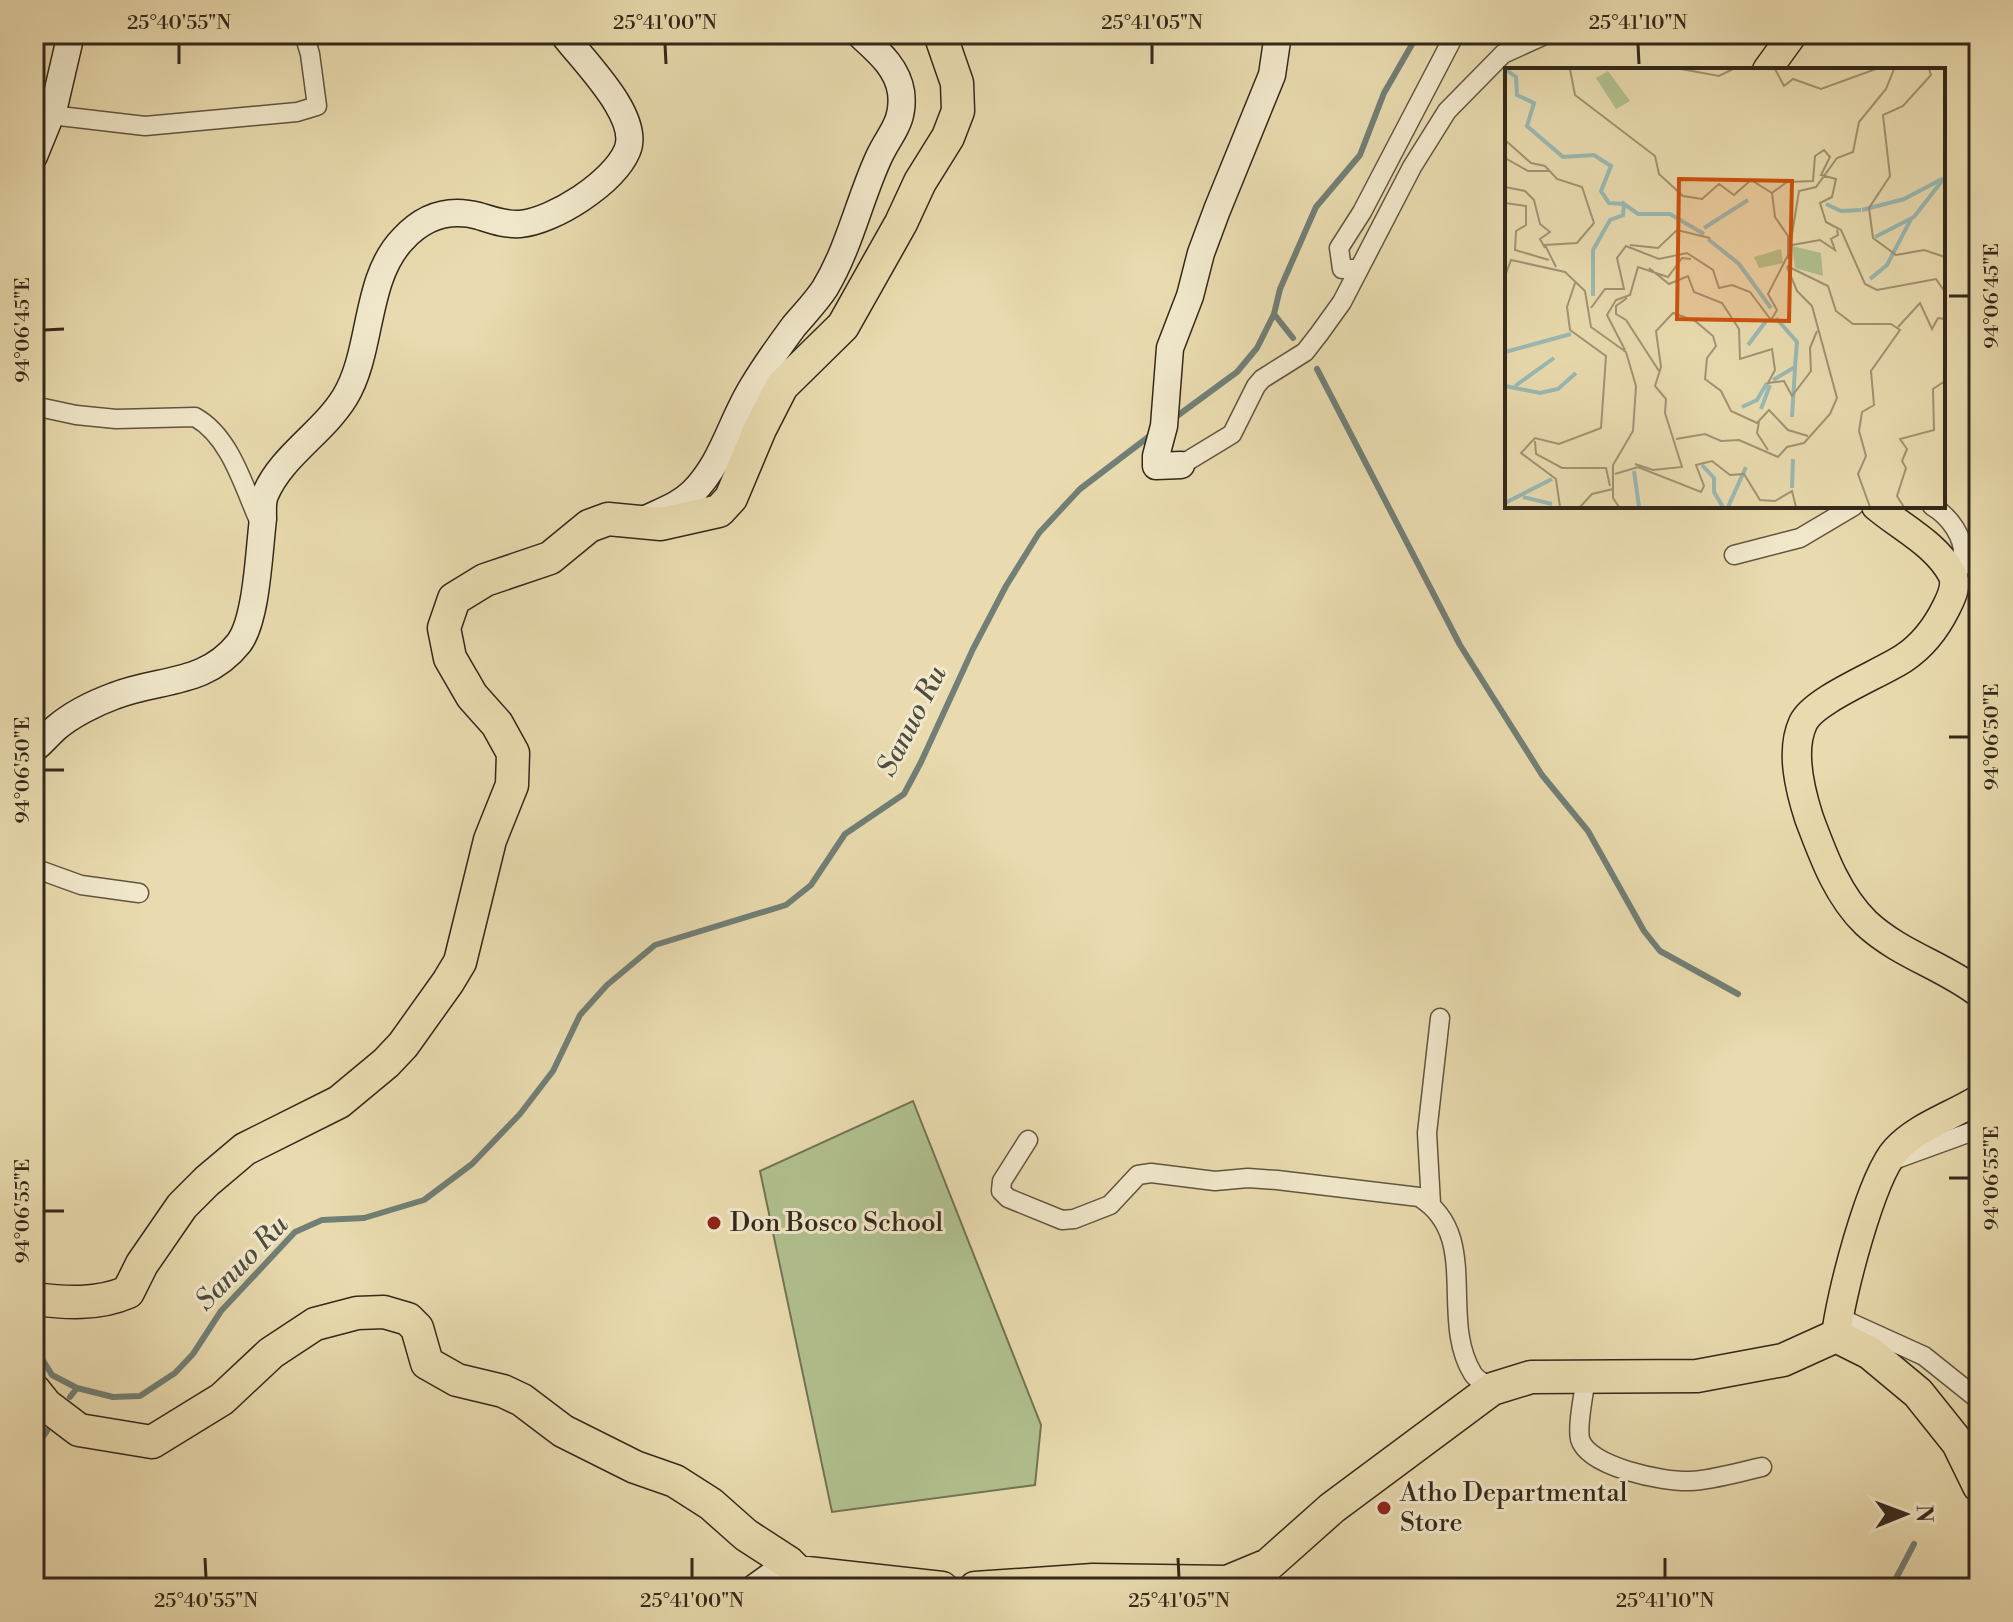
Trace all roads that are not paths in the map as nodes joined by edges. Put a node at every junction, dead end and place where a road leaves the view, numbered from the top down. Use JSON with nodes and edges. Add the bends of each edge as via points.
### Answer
{"nodes":[{"id":1,"x":71,"y":34,"type":"edge"},
{"id":2,"x":304,"y":34,"type":"edge"},
{"id":3,"x":563,"y":34,"type":"edge"},
{"id":4,"x":859,"y":34,"type":"edge"},
{"id":5,"x":940,"y":34,"type":"edge"},
{"id":6,"x":1278,"y":34,"type":"edge"},
{"id":7,"x":1455,"y":34,"type":"edge"},
{"id":8,"x":1547,"y":34,"type":"edge"},
{"id":9,"x":1793,"y":34,"type":"edge"},
{"id":10,"x":1768,"y":68,"type":"edge"},
{"id":11,"x":51,"y":115,"type":"junction"},
{"id":12,"x":34,"y":156,"type":"edge"},
{"id":13,"x":1358,"y":269,"type":"junction"},
{"id":14,"x":34,"y":406,"type":"edge"},
{"id":15,"x":1181,"y":465,"type":"joint"},
{"id":16,"x":1851,"y":508,"type":"edge"},
{"id":17,"x":1879,"y":508,"type":"edge"},
{"id":18,"x":1935,"y":508,"type":"edge"},
{"id":19,"x":636,"y":523,"type":"junction"},
{"id":20,"x":262,"y":528,"type":"junction"},
{"id":21,"x":1734,"y":555,"type":"dead end"},
{"id":22,"x":1954,"y":583,"type":"junction"},
{"id":23,"x":34,"y":749,"type":"edge"},
{"id":24,"x":34,"y":868,"type":"edge"},
{"id":25,"x":139,"y":893,"type":"dead end"},
{"id":26,"x":1979,"y":993,"type":"edge"},
{"id":27,"x":1440,"y":1018,"type":"dead end"},
{"id":28,"x":1979,"y":1099,"type":"edge"},
{"id":29,"x":1979,"y":1112,"type":"edge"},
{"id":30,"x":1979,"y":1129,"type":"edge"},
{"id":31,"x":1913,"y":1136,"type":"junction"},
{"id":32,"x":1028,"y":1140,"type":"dead end"},
{"id":33,"x":1887,"y":1163,"type":"junction"},
{"id":34,"x":1431,"y":1204,"type":"junction"},
{"id":35,"x":34,"y":1299,"type":"edge"},
{"id":36,"x":1837,"y":1326,"type":"junction"},
{"id":37,"x":1586,"y":1378,"type":"junction"},
{"id":38,"x":1492,"y":1389,"type":"junction"},
{"id":39,"x":34,"y":1390,"type":"edge"},
{"id":40,"x":1977,"y":1398,"type":"edge"},
{"id":41,"x":1762,"y":1467,"type":"dead end"},
{"id":42,"x":1979,"y":1486,"type":"edge"},
{"id":43,"x":790,"y":1574,"type":"edge"},
{"id":44,"x":898,"y":1586,"type":"edge"},
{"id":45,"x":754,"y":1588,"type":"edge"},
{"id":46,"x":942,"y":1588,"type":"edge"},
{"id":47,"x":975,"y":1588,"type":"edge"}],
"edges":[{"from":1,"to":11,"type":"street"},
{"from":2,"to":11,"type":"street","via":[[317,106],[145,126]]},
{"from":3,"to":20,"type":"street","via":[[624,116],[631,136],[616,170],[561,210],[539,219],[499,223],[457,212],[433,216],[400,241],[386,265],[347,395],[275,479],[264,497]]},
{"from":4,"to":19,"type":"street","via":[[897,77],[900,113],[825,288],[751,388],[708,474],[675,505]]},
{"from":5,"to":19,"type":"highway","via":[[957,83],[958,111],[843,326],[782,386],[731,498],[719,511],[661,524]]},
{"from":6,"to":15,"type":"street","via":[[1272,75],[1217,210],[1170,348],[1156,466]]},
{"from":7,"to":13,"type":"street","via":[[1339,248],[1342,269]]},
{"from":8,"to":13,"type":"street","via":[[1503,54],[1447,111]]},
{"from":9,"to":10,"type":"main road"},
{"from":11,"to":12,"type":"street"},
{"from":13,"to":15,"type":"street","via":[[1342,302],[1305,352],[1256,386],[1232,434]]},
{"from":14,"to":20,"type":"street","via":[[116,419],[195,417],[217,436],[234,464]]},
{"from":16,"to":21,"type":"street","via":[[1800,538]]},
{"from":17,"to":22,"type":"main road","via":[[1932,548]]},
{"from":18,"to":22,"type":"street","via":[[1945,514],[1961,545],[1963,558]]},
{"from":19,"to":35,"type":"highway","via":[[608,519],[589,526],[550,558],[485,580],[454,599],[444,628],[450,658],[513,753],[512,785],[490,840],[460,962],[403,1045],[339,1102],[245,1149],[207,1181],[182,1206],[128,1292],[89,1301]]},
{"from":20,"to":23,"type":"street","via":[[247,631],[225,658],[190,678],[115,695],[89,707]]},
{"from":22,"to":26,"type":"main road","via":[[1941,618],[1925,641],[1897,663],[1823,702],[1803,721],[1796,748],[1803,799],[1850,907],[1883,939]]},
{"from":24,"to":25,"type":"street","via":[[81,885]]},
{"from":27,"to":34,"type":"street","via":[[1427,1133]]},
{"from":28,"to":31,"type":"main road"},
{"from":29,"to":31,"type":"street"},
{"from":30,"to":33,"type":"street"},
{"from":31,"to":33,"type":"main road"},
{"from":32,"to":34,"type":"street","via":[[1001,1191],[1062,1220],[1110,1205],[1138,1175],[1151,1173],[1215,1181],[1277,1180],[1400,1194]]},
{"from":33,"to":36,"type":"main road","via":[[1868,1209]]},
{"from":34,"to":38,"type":"street","via":[[1455,1251],[1463,1349],[1474,1376]]},
{"from":36,"to":37,"type":"highway","via":[[1783,1360],[1697,1376]]},
{"from":36,"to":40,"type":"street","via":[[1924,1356]]},
{"from":36,"to":42,"type":"highway","via":[[1918,1393],[1958,1443]]},
{"from":37,"to":38,"type":"highway","via":[[1531,1377]]},
{"from":37,"to":41,"type":"street","via":[[1579,1437],[1598,1460],[1655,1478],[1690,1481]]},
{"from":38,"to":47,"type":"highway","via":[[1332,1508],[1268,1565],[1227,1582],[1093,1580]]},
{"from":39,"to":43,"type":"highway","via":[[79,1430],[152,1442],[222,1399],[271,1353],[315,1324],[384,1312],[408,1319],[417,1328],[427,1363],[457,1380],[522,1400],[563,1431],[675,1481],[711,1504]]},
{"from":43,"to":44,"type":"highway"},
{"from":43,"to":45,"type":"street"},
{"from":44,"to":46,"type":"highway"}]}
